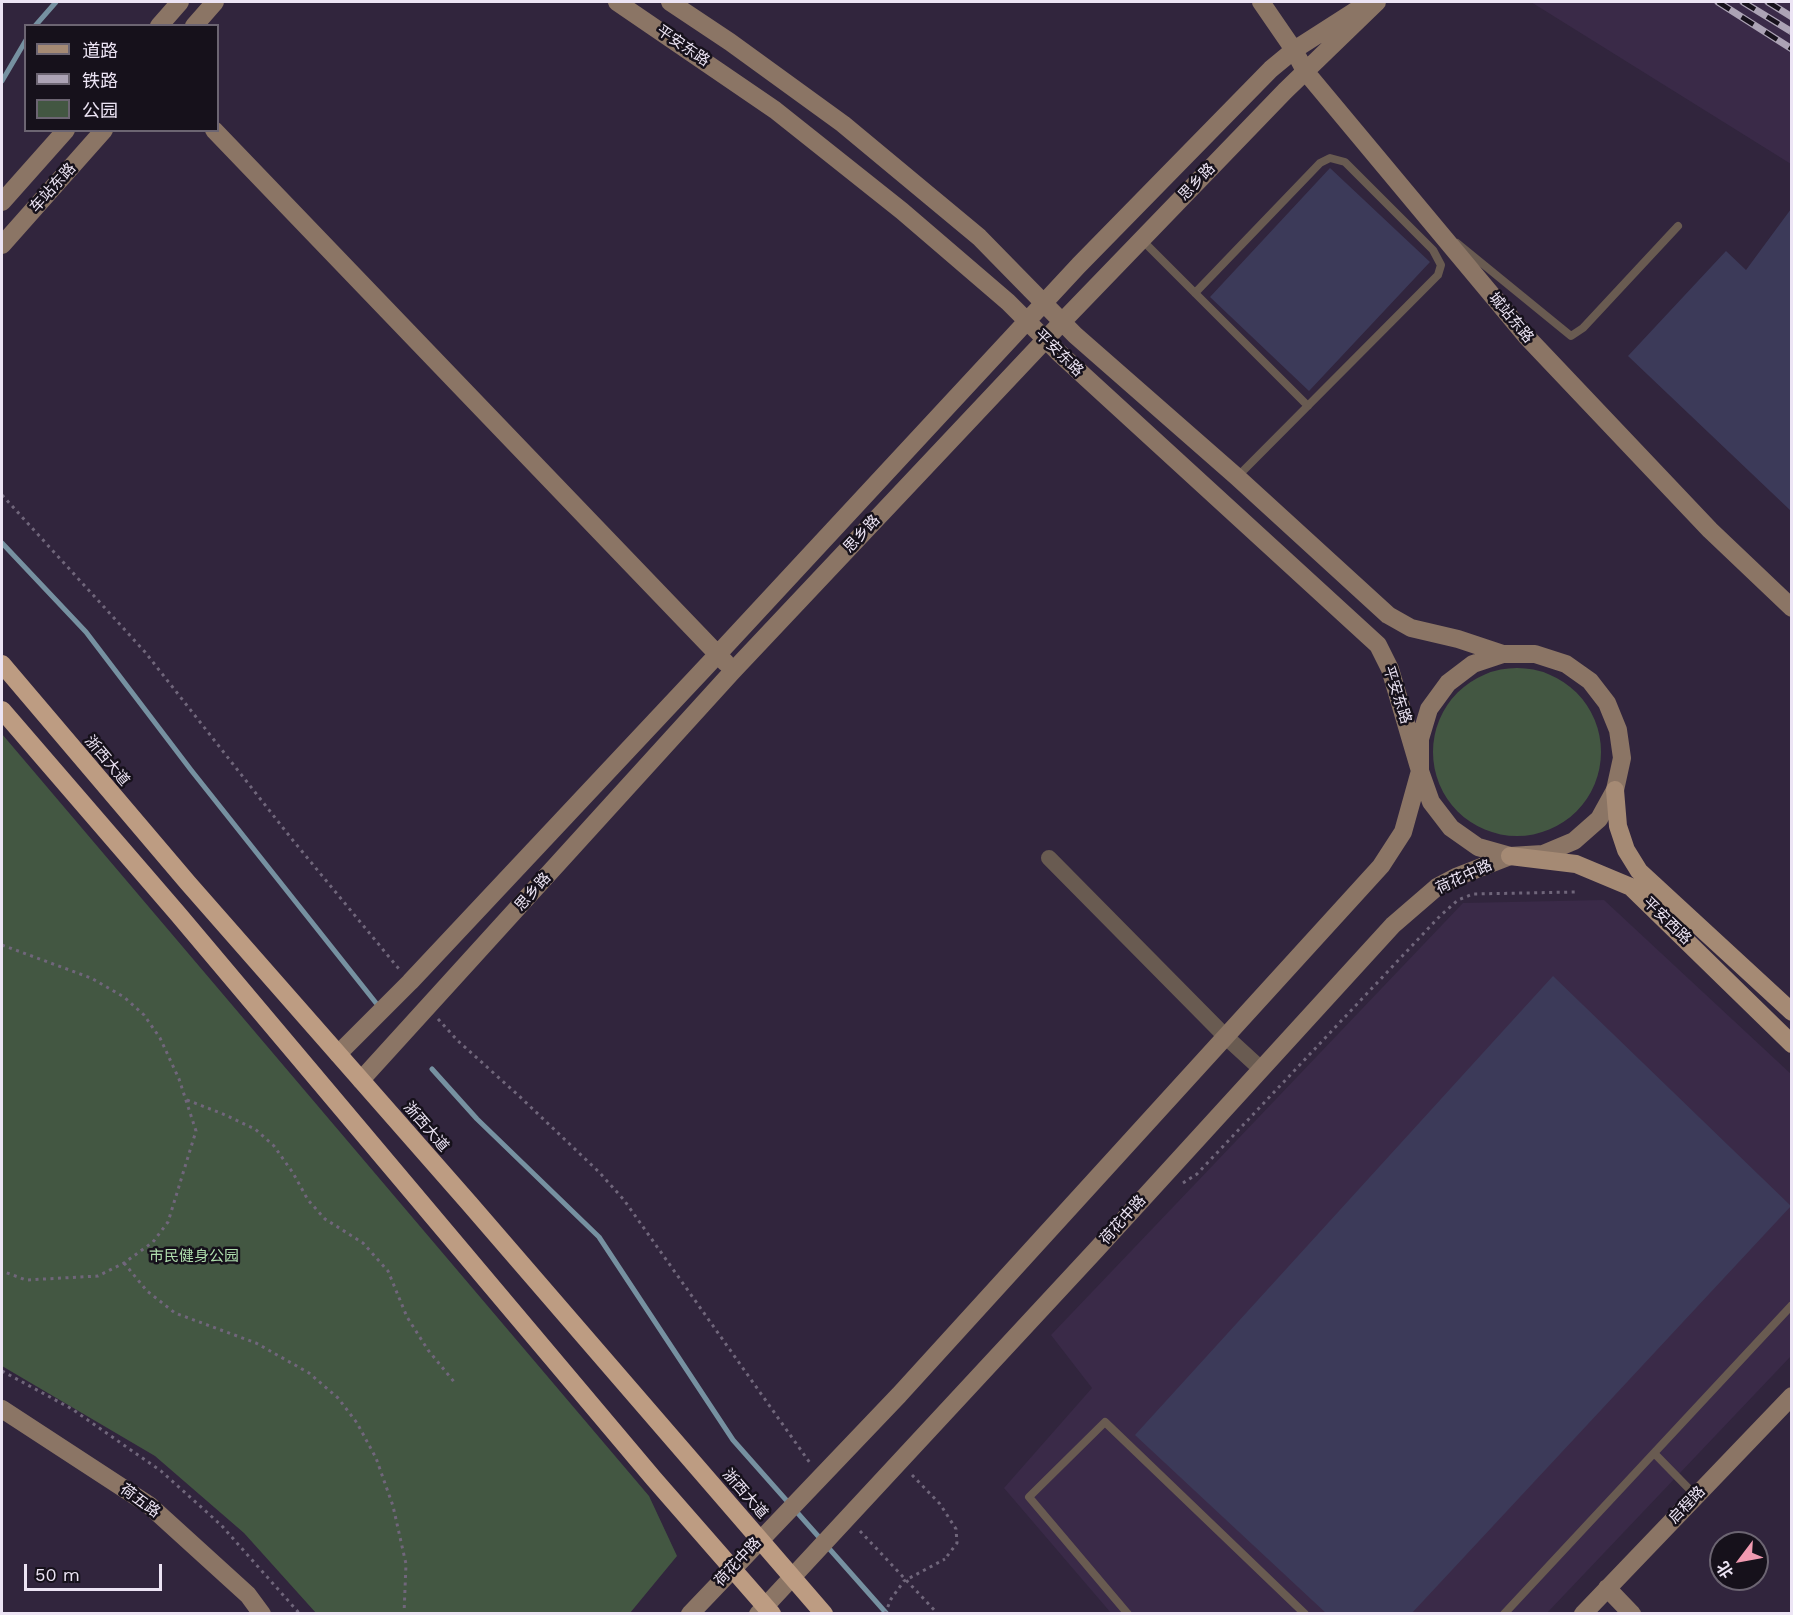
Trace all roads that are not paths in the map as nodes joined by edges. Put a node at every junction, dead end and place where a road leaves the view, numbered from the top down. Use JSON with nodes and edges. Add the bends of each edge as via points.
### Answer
{"nodes":[{"id":1,"x":180,"y":2,"type":"edge"},
{"id":2,"x":215,"y":2,"type":"edge"},
{"id":3,"x":618,"y":2,"type":"edge"},
{"id":4,"x":670,"y":2,"type":"edge"},
{"id":5,"x":1261,"y":2,"type":"edge"},
{"id":6,"x":1370,"y":2,"type":"edge"},
{"id":7,"x":1377,"y":2,"type":"edge"},
{"id":8,"x":161,"y":24,"type":"edge"},
{"id":9,"x":196,"y":24,"type":"edge"},
{"id":10,"x":1294,"y":50,"type":"junction"},
{"id":11,"x":1305,"y":71,"type":"junction"},
{"id":12,"x":64,"y":132,"type":"edge"},
{"id":13,"x":102,"y":132,"type":"edge"},
{"id":14,"x":216,"y":132,"type":"edge"},
{"id":15,"x":2,"y":202,"type":"edge"},
{"id":16,"x":1429,"y":220,"type":"junction"},
{"id":17,"x":1678,"y":226,"type":"dead end"},
{"id":18,"x":1141,"y":239,"type":"junction"},
{"id":19,"x":2,"y":245,"type":"edge"},
{"id":20,"x":1196,"y":293,"type":"junction"},
{"id":21,"x":1044,"y":304,"type":"junction"},
{"id":22,"x":1026,"y":320,"type":"junction"},
{"id":23,"x":1062,"y":322,"type":"junction"},
{"id":24,"x":1046,"y":340,"type":"junction"},
{"id":25,"x":1308,"y":406,"type":"junction"},
{"id":26,"x":1237,"y":477,"type":"junction"},
{"id":27,"x":1791,"y":608,"type":"edge"},
{"id":28,"x":718,"y":654,"type":"junction"},
{"id":29,"x":1503,"y":654,"type":"junction"},
{"id":30,"x":2,"y":664,"type":"edge"},
{"id":31,"x":732,"y":672,"type":"junction"},
{"id":32,"x":2,"y":710,"type":"edge"},
{"id":33,"x":1420,"y":771,"type":"junction"},
{"id":34,"x":1615,"y":790,"type":"junction"},
{"id":35,"x":1510,"y":856,"type":"junction"},
{"id":36,"x":1049,"y":858,"type":"dead end"},
{"id":37,"x":1791,"y":1012,"type":"edge"},
{"id":38,"x":1225,"y":1036,"type":"junction"},
{"id":39,"x":1791,"y":1044,"type":"edge"},
{"id":40,"x":338,"y":1054,"type":"junction"},
{"id":41,"x":1261,"y":1069,"type":"junction"},
{"id":42,"x":361,"y":1080,"type":"junction"},
{"id":43,"x":1791,"y":1305,"type":"edge"},
{"id":44,"x":1791,"y":1396,"type":"edge"},
{"id":45,"x":2,"y":1409,"type":"edge"},
{"id":46,"x":1654,"y":1453,"type":"junction"},
{"id":47,"x":1696,"y":1496,"type":"junction"},
{"id":48,"x":760,"y":1539,"type":"junction"},
{"id":49,"x":732,"y":1568,"type":"junction"},
{"id":50,"x":793,"y":1576,"type":"junction"},
{"id":51,"x":1607,"y":1588,"type":"junction"},
{"id":52,"x":765,"y":1611,"type":"edge"},
{"id":53,"x":262,"y":1614,"type":"edge"},
{"id":54,"x":690,"y":1614,"type":"edge"},
{"id":55,"x":824,"y":1614,"type":"edge"},
{"id":56,"x":1128,"y":1614,"type":"edge"},
{"id":57,"x":1305,"y":1614,"type":"edge"},
{"id":58,"x":1504,"y":1614,"type":"edge"},
{"id":59,"x":1583,"y":1614,"type":"edge"},
{"id":60,"x":1632,"y":1614,"type":"edge"}],
"edges":[{"from":1,"to":8,"type":"street"},
{"from":2,"to":9,"type":"street"},
{"from":3,"to":22,"type":"street","name":"平安东路","via":[[775,110],[902,211]]},
{"from":4,"to":21,"type":"street","name":"平安东路","via":[[843,124],[979,237]]},
{"from":5,"to":10,"type":"street","name":"城站东路"},
{"from":6,"to":10,"type":"street","name":"思乡路"},
{"from":7,"to":11,"type":"street","name":"思乡路"},
{"from":10,"to":11,"type":"street","name":"城站东路"},
{"from":10,"to":21,"type":"street","name":"思乡路","via":[[1271,69]]},
{"from":11,"to":16,"type":"street","name":"城站东路"},
{"from":11,"to":18,"type":"street","name":"思乡路"},
{"from":12,"to":15,"type":"street","name":"车站东路"},
{"from":13,"to":19,"type":"street","name":"车站东路"},
{"from":14,"to":28,"type":"street"},
{"from":16,"to":17,"type":"lane","via":[[1571,336],[1583,328]]},
{"from":16,"to":27,"type":"street","name":"城站东路","via":[[1526,336],[1710,530]]},
{"from":18,"to":20,"type":"lane"},
{"from":18,"to":23,"type":"street","name":"思乡路"},
{"from":20,"to":25,"type":"lane"},
{"from":20,"to":25,"type":"lane","via":[[1320,163],[1330,158],[1345,162],[1433,250],[1441,265],[1438,275]]},
{"from":21,"to":22,"type":"street","name":"思乡路"},
{"from":21,"to":23,"type":"street","name":"平安东路"},
{"from":22,"to":24,"type":"street","name":"平安东路"},
{"from":22,"to":28,"type":"street","name":"思乡路"},
{"from":23,"to":24,"type":"street","name":"思乡路"},
{"from":23,"to":26,"type":"street","name":"平安东路"},
{"from":24,"to":31,"type":"street","name":"思乡路"},
{"from":24,"to":33,"type":"street","name":"平安东路","via":[[1378,645],[1390,669]]},
{"from":25,"to":26,"type":"lane"},
{"from":26,"to":29,"type":"street","name":"平安东路","via":[[1388,615],[1411,628]]},
{"from":28,"to":31,"type":"street"},
{"from":28,"to":40,"type":"street","name":"思乡路"},
{"from":29,"to":33,"type":"street","via":[[1473,664],[1448,683],[1429,709],[1420,739]]},
{"from":29,"to":34,"type":"street","via":[[1536,654],[1566,664],[1590,681],[1607,703],[1618,730],[1622,758]]},
{"from":30,"to":40,"type":"highway","name":"浙西大道"},
{"from":31,"to":42,"type":"street","name":"思乡路"},
{"from":32,"to":49,"type":"highway"},
{"from":33,"to":35,"type":"street","via":[[1431,802],[1451,828],[1478,847]]},
{"from":33,"to":38,"type":"street","name":"荷花中路","via":[[1403,832],[1381,866]]},
{"from":34,"to":35,"type":"street","via":[[1599,819],[1574,841],[1543,854]]},
{"from":34,"to":37,"type":"main road","name":"平安西路","via":[[1618,826],[1639,871]]},
{"from":35,"to":39,"type":"main road","name":"平安西路","via":[[1576,864],[1631,887]]},
{"from":35,"to":41,"type":"street","name":"荷花中路","via":[[1456,878],[1414,905]]},
{"from":36,"to":38,"type":"street"},
{"from":38,"to":41,"type":"street"},
{"from":38,"to":48,"type":"street","name":"荷花中路","via":[[907,1386]]},
{"from":40,"to":42,"type":"highway","name":"浙西大道"},
{"from":41,"to":50,"type":"street","name":"荷花中路"},
{"from":42,"to":48,"type":"highway","name":"浙西大道"},
{"from":43,"to":46,"type":"lane"},
{"from":44,"to":47,"type":"street","name":"启程路"},
{"from":45,"to":53,"type":"street","name":"荷五路","via":[[149,1504],[248,1595]]},
{"from":46,"to":47,"type":"lane"},
{"from":46,"to":58,"type":"lane"},
{"from":47,"to":51,"type":"street","name":"启程路"},
{"from":48,"to":49,"type":"street","name":"荷花中路"},
{"from":48,"to":50,"type":"highway","name":"浙西大道"},
{"from":49,"to":52,"type":"highway"},
{"from":49,"to":54,"type":"street","name":"荷花中路"},
{"from":50,"to":52,"type":"street","name":"荷花中路"},
{"from":50,"to":55,"type":"highway","name":"浙西大道"},
{"from":51,"to":59,"type":"street","name":"启程路"},
{"from":51,"to":60,"type":"street"},
{"from":56,"to":57,"type":"lane","via":[[1029,1497],[1105,1422]]}]}
